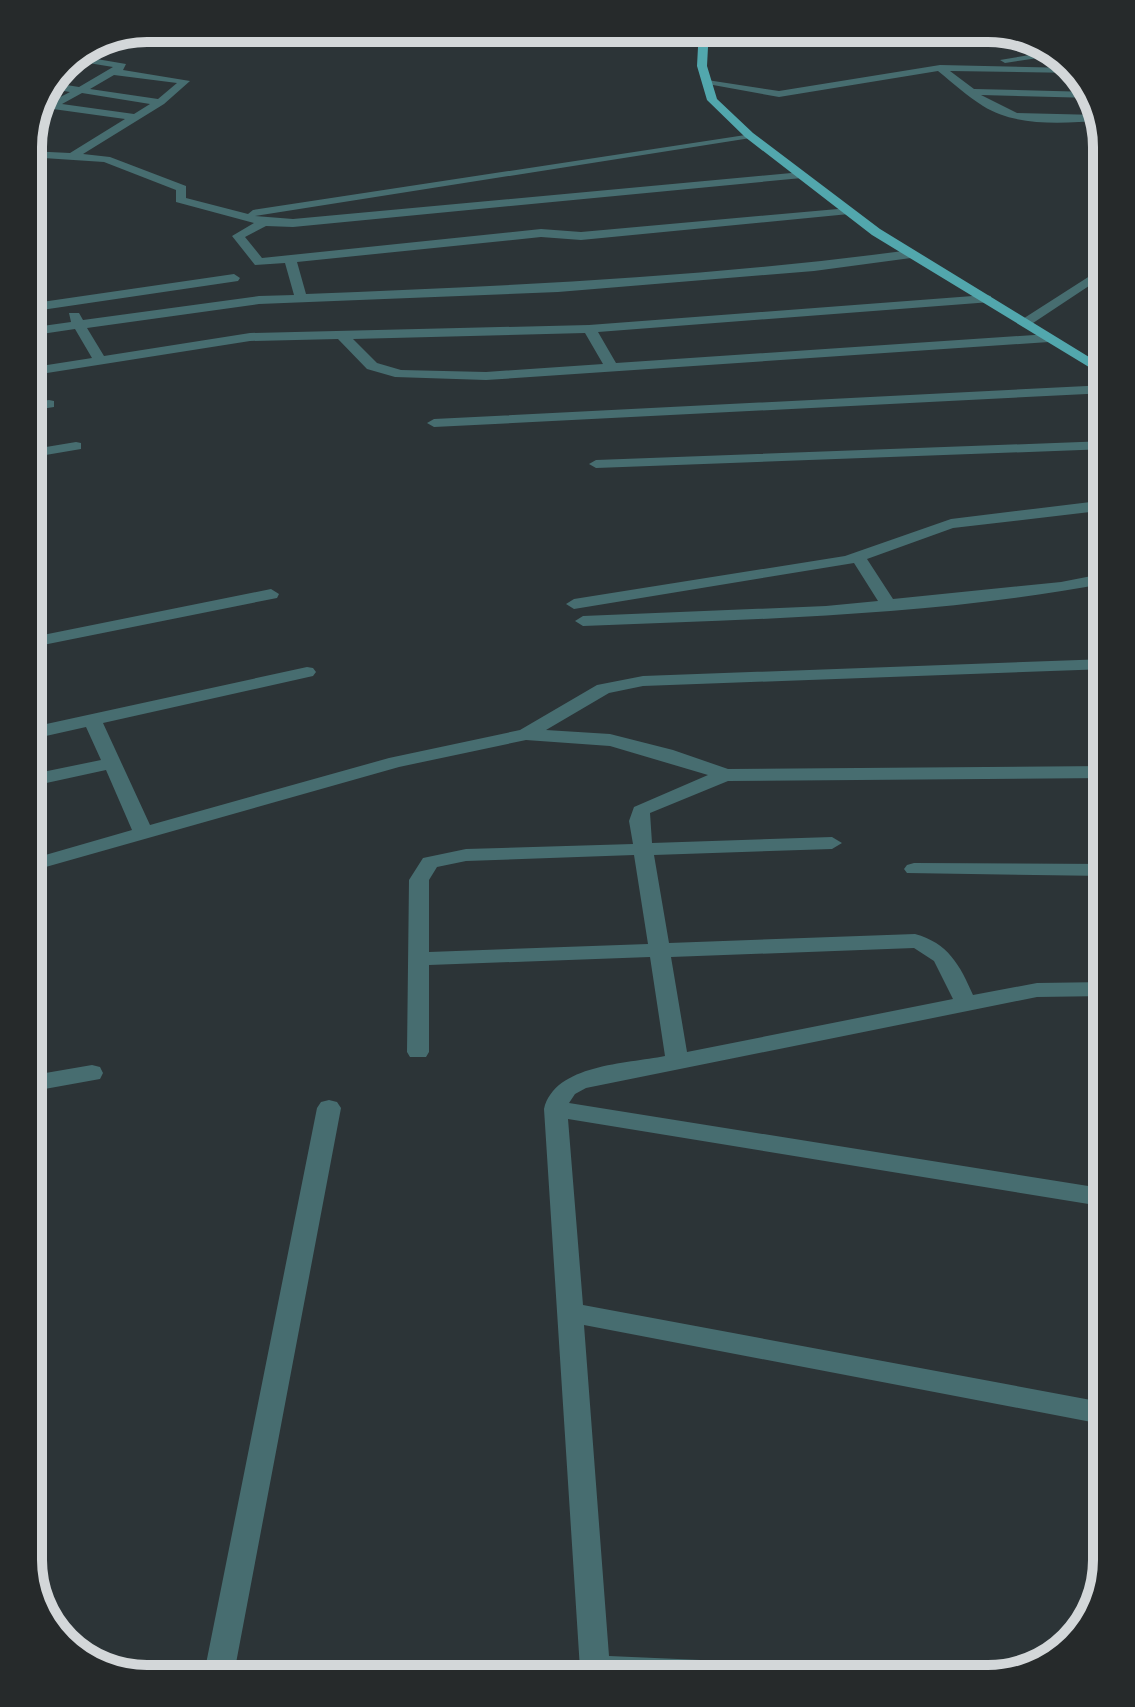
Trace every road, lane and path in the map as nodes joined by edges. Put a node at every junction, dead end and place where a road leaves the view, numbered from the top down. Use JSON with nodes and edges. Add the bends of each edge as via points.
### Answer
{"nodes":[{"id":1,"x":703,"y":42,"type":"edge"},
{"id":2,"x":1039,"y":55,"type":"edge"},
{"id":3,"x":89,"y":60,"type":"edge"},
{"id":4,"x":943,"y":68,"type":"junction"},
{"id":5,"x":1059,"y":71,"type":"edge"},
{"id":6,"x":113,"y":72,"type":"junction"},
{"id":7,"x":707,"y":83,"type":"junction"},
{"id":8,"x":61,"y":87,"type":"edge"},
{"id":9,"x":80,"y":90,"type":"junction"},
{"id":10,"x":970,"y":92,"type":"junction"},
{"id":11,"x":1079,"y":95,"type":"edge"},
{"id":12,"x":160,"y":102,"type":"junction"},
{"id":13,"x":52,"y":106,"type":"joint"},
{"id":14,"x":135,"y":117,"type":"junction"},
{"id":15,"x":1088,"y":118,"type":"edge"},
{"id":16,"x":752,"y":137,"type":"junction"},
{"id":17,"x":42,"y":154,"type":"edge"},
{"id":18,"x":74,"y":155,"type":"junction"},
{"id":19,"x":802,"y":175,"type":"junction"},
{"id":20,"x":565,"y":182,"type":"junction"},
{"id":21,"x":849,"y":211,"type":"junction"},
{"id":22,"x":238,"y":215,"type":"junction"},
{"id":23,"x":264,"y":222,"type":"junction"},
{"id":24,"x":911,"y":254,"type":"junction"},
{"id":25,"x":290,"y":259,"type":"junction"},
{"id":26,"x":234,"y":278,"type":"dead end"},
{"id":27,"x":1093,"y":278,"type":"edge"},
{"id":28,"x":301,"y":298,"type":"junction"},
{"id":29,"x":986,"y":299,"type":"junction"},
{"id":30,"x":66,"y":303,"type":"junction"},
{"id":31,"x":42,"y":306,"type":"edge"},
{"id":32,"x":1025,"y":322,"type":"junction"},
{"id":33,"x":79,"y":324,"type":"junction"},
{"id":34,"x":589,"y":329,"type":"junction"},
{"id":35,"x":42,"y":330,"type":"edge"},
{"id":36,"x":343,"y":336,"type":"junction"},
{"id":37,"x":1049,"y":338,"type":"junction"},
{"id":38,"x":100,"y":360,"type":"junction"},
{"id":39,"x":1093,"y":365,"type":"edge"},
{"id":40,"x":613,"y":369,"type":"junction"},
{"id":41,"x":42,"y":370,"type":"edge"},
{"id":42,"x":1093,"y":390,"type":"edge"},
{"id":43,"x":49,"y":404,"type":"dead end"},
{"id":44,"x":42,"y":405,"type":"edge"},
{"id":45,"x":434,"y":423,"type":"dead end"},
{"id":46,"x":76,"y":446,"type":"dead end"},
{"id":47,"x":1093,"y":446,"type":"edge"},
{"id":48,"x":42,"y":452,"type":"edge"},
{"id":49,"x":596,"y":464,"type":"dead end"},
{"id":50,"x":1093,"y":507,"type":"edge"},
{"id":51,"x":858,"y":558,"type":"junction"},
{"id":52,"x":1093,"y":581,"type":"edge"},
{"id":53,"x":271,"y":594,"type":"dead end"},
{"id":54,"x":574,"y":604,"type":"dead end"},
{"id":55,"x":889,"y":605,"type":"junction"},
{"id":56,"x":583,"y":621,"type":"dead end"},
{"id":57,"x":42,"y":640,"type":"edge"},
{"id":58,"x":1093,"y":665,"type":"edge"},
{"id":59,"x":307,"y":672,"type":"dead end"},
{"id":60,"x":92,"y":719,"type":"junction"},
{"id":61,"x":42,"y":731,"type":"edge"},
{"id":62,"x":526,"y":734,"type":"junction"},
{"id":63,"x":112,"y":763,"type":"junction"},
{"id":64,"x":1093,"y":772,"type":"edge"},
{"id":65,"x":726,"y":775,"type":"junction"},
{"id":66,"x":42,"y":778,"type":"edge"},
{"id":67,"x":143,"y":832,"type":"junction"},
{"id":68,"x":832,"y":843,"type":"dead end"},
{"id":69,"x":644,"y":850,"type":"junction"},
{"id":70,"x":42,"y":862,"type":"edge"},
{"id":71,"x":914,"y":869,"type":"dead end"},
{"id":72,"x":1093,"y":870,"type":"edge"},
{"id":73,"x":657,"y":949,"type":"junction"},
{"id":74,"x":419,"y":959,"type":"junction"},
{"id":75,"x":1093,"y":989,"type":"edge"},
{"id":76,"x":966,"y":1004,"type":"junction"},
{"id":77,"x":418,"y":1052,"type":"dead end"},
{"id":78,"x":677,"y":1062,"type":"junction"},
{"id":79,"x":92,"y":1073,"type":"dead end"},
{"id":80,"x":42,"y":1082,"type":"edge"},
{"id":81,"x":329,"y":1108,"type":"dead end"},
{"id":82,"x":556,"y":1109,"type":"junction"},
{"id":83,"x":1093,"y":1196,"type":"edge"},
{"id":84,"x":573,"y":1313,"type":"junction"},
{"id":85,"x":1093,"y":1411,"type":"edge"},
{"id":86,"x":221,"y":1665,"type":"edge"},
{"id":87,"x":596,"y":1665,"type":"edge"}],
"edges":[{"from":1,"to":7,"type":"main road"},
{"from":2,"to":4,"type":"street"},
{"from":3,"to":6,"type":"street","via":[[123,66]]},
{"from":4,"to":5,"type":"street"},
{"from":4,"to":7,"type":"street","via":[[779,94]]},
{"from":4,"to":10,"type":"street"},
{"from":6,"to":9,"type":"street"},
{"from":6,"to":12,"type":"street","via":[[185,81]]},
{"from":7,"to":16,"type":"main road","via":[[712,100]]},
{"from":8,"to":9,"type":"street"},
{"from":9,"to":12,"type":"street"},
{"from":9,"to":13,"type":"street"},
{"from":10,"to":11,"type":"street"},
{"from":10,"to":15,"type":"street","via":[[1008,116]]},
{"from":12,"to":14,"type":"street"},
{"from":13,"to":14,"type":"street"},
{"from":14,"to":18,"type":"street"},
{"from":16,"to":19,"type":"main road"},
{"from":16,"to":20,"type":"street"},
{"from":17,"to":18,"type":"street"},
{"from":18,"to":22,"type":"street","via":[[106,159],[182,188],[180,200]]},
{"from":19,"to":20,"type":"street"},
{"from":19,"to":21,"type":"main road"},
{"from":20,"to":22,"type":"street"},
{"from":20,"to":23,"type":"street","via":[[293,223]]},
{"from":21,"to":24,"type":"main road"},
{"from":21,"to":25,"type":"street","via":[[581,236],[541,233]]},
{"from":22,"to":23,"type":"street"},
{"from":23,"to":25,"type":"street","via":[[238,236],[259,262]]},
{"from":24,"to":28,"type":"street","via":[[558,288]]},
{"from":24,"to":29,"type":"main road"},
{"from":25,"to":28,"type":"street"},
{"from":26,"to":30,"type":"street"},
{"from":27,"to":32,"type":"street"},
{"from":28,"to":33,"type":"street"},
{"from":29,"to":32,"type":"main road"},
{"from":29,"to":34,"type":"street"},
{"from":30,"to":31,"type":"street"},
{"from":30,"to":33,"type":"street"},
{"from":32,"to":37,"type":"main road"},
{"from":33,"to":35,"type":"street"},
{"from":33,"to":38,"type":"street"},
{"from":34,"to":36,"type":"street"},
{"from":34,"to":40,"type":"street"},
{"from":36,"to":38,"type":"street","via":[[250,337]]},
{"from":36,"to":40,"type":"street","via":[[372,366],[400,374],[486,376]]},
{"from":37,"to":39,"type":"main road"},
{"from":37,"to":40,"type":"street"},
{"from":38,"to":41,"type":"street"},
{"from":42,"to":45,"type":"street"},
{"from":43,"to":44,"type":"street"},
{"from":46,"to":48,"type":"street"},
{"from":47,"to":49,"type":"street"},
{"from":50,"to":51,"type":"street","via":[[951,524]]},
{"from":51,"to":54,"type":"street"},
{"from":51,"to":55,"type":"street"},
{"from":52,"to":55,"type":"street"},
{"from":53,"to":57,"type":"street"},
{"from":55,"to":56,"type":"street"},
{"from":58,"to":62,"type":"street","via":[[643,681],[603,689]]},
{"from":59,"to":60,"type":"street"},
{"from":60,"to":61,"type":"street"},
{"from":60,"to":63,"type":"street"},
{"from":62,"to":65,"type":"street","via":[[610,740]]},
{"from":62,"to":67,"type":"street","via":[[396,762]]},
{"from":63,"to":66,"type":"street"},
{"from":63,"to":67,"type":"street"},
{"from":64,"to":65,"type":"street"},
{"from":65,"to":69,"type":"street","via":[[641,811]]},
{"from":67,"to":70,"type":"street"},
{"from":68,"to":69,"type":"street"},
{"from":69,"to":73,"type":"street"},
{"from":69,"to":74,"type":"street","via":[[466,855],[430,862],[419,880]]},
{"from":71,"to":72,"type":"street"},
{"from":73,"to":74,"type":"street"},
{"from":73,"to":76,"type":"street","via":[[915,941],[942,956]]},
{"from":73,"to":78,"type":"street"},
{"from":74,"to":77,"type":"street"},
{"from":75,"to":76,"type":"street","via":[[1057,988]]},
{"from":76,"to":78,"type":"street"},
{"from":78,"to":82,"type":"street","via":[[580,1081],[558,1096]]},
{"from":79,"to":80,"type":"street"},
{"from":81,"to":86,"type":"street"},
{"from":82,"to":83,"type":"street"},
{"from":82,"to":84,"type":"street"},
{"from":84,"to":85,"type":"street"},
{"from":84,"to":87,"type":"street"}]}
